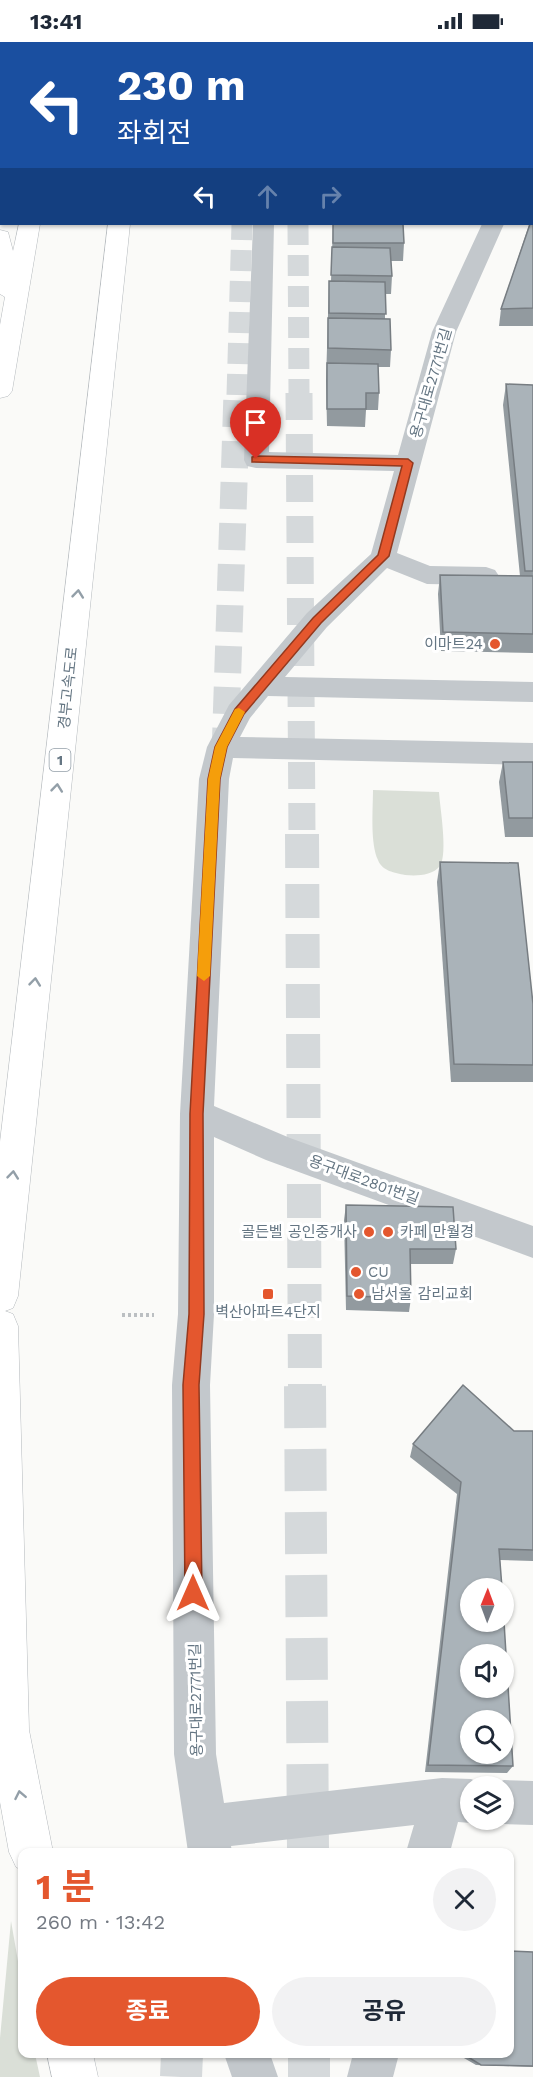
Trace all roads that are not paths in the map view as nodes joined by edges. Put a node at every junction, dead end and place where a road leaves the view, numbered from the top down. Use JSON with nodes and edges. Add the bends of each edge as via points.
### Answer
{"nodes":[{"id":1,"x":29,"y":225,"type":"edge"},
{"id":2,"x":119,"y":225,"type":"edge"},
{"id":3,"x":263,"y":225,"type":"edge"},
{"id":4,"x":493,"y":225,"type":"edge"},
{"id":5,"x":0,"y":237,"type":"edge"},
{"id":6,"x":13,"y":318,"type":"junction"},
{"id":7,"x":0,"y":391,"type":"edge"},
{"id":8,"x":408,"y":463,"type":"junction"},
{"id":9,"x":383,"y":556,"type":"junction"},
{"id":10,"x":503,"y":576,"type":"edge"},
{"id":11,"x":259,"y":686,"type":"junction"},
{"id":12,"x":533,"y":692,"type":"edge"},
{"id":13,"x":221,"y":747,"type":"junction"},
{"id":14,"x":533,"y":754,"type":"edge"},
{"id":15,"x":196,"y":1114,"type":"junction"},
{"id":16,"x":533,"y":1242,"type":"edge"},
{"id":17,"x":0,"y":1296,"type":"edge"},
{"id":18,"x":0,"y":1326,"type":"edge"},
{"id":19,"x":456,"y":1800,"type":"edge"},
{"id":20,"x":514,"y":1802,"type":"edge"},
{"id":21,"x":533,"y":1803,"type":"edge"},
{"id":22,"x":209,"y":1840,"type":"edge"},
{"id":23,"x":31,"y":1848,"type":"edge"},
{"id":24,"x":430,"y":1848,"type":"edge"},
{"id":25,"x":71,"y":2058,"type":"edge"},
{"id":26,"x":248,"y":2058,"type":"edge"},
{"id":27,"x":375,"y":2058,"type":"edge"},
{"id":28,"x":75,"y":2077,"type":"edge"},
{"id":29,"x":255,"y":2077,"type":"edge"},
{"id":30,"x":370,"y":2077,"type":"edge"}],
"edges":[{"from":1,"to":6,"type":"highway"},
{"from":17,"to":2,"type":"highway","name":"경부고속도로","number":"1","one_way":true},
{"from":3,"to":8,"type":"street","via":[[256,459]]},
{"from":4,"to":8,"type":"street","name":"용구대로2771번길","via":[[444,332]]},
{"from":5,"to":6,"type":"highway"},
{"from":6,"to":7,"type":"highway"},
{"from":8,"to":9,"type":"street","name":"용구대로2771번길"},
{"from":9,"to":10,"type":"street","via":[[427,575]]},
{"from":9,"to":11,"type":"street","name":"용구대로2771번길","via":[[317,620]]},
{"from":11,"to":12,"type":"street"},
{"from":11,"to":13,"type":"street","name":"용구대로2771번길","via":[[239,712]]},
{"from":13,"to":14,"type":"street"},
{"from":13,"to":15,"type":"street","name":"용구대로2771번길","via":[[214,779]]},
{"from":15,"to":16,"type":"street","name":"용구대로2801번길","via":[[278,1149]]},
{"from":15,"to":22,"type":"street","name":"용구대로2771번길","via":[[196,1314],[191,1385],[195,1754]]},
{"from":23,"to":18,"type":"highway","one_way":true,"via":[[8,1730]]},
{"from":19,"to":22,"type":"street"},
{"from":19,"to":24,"type":"street"},
{"from":20,"to":21,"type":"street"},
{"from":25,"to":28,"type":"highway"},
{"from":26,"to":29,"type":"street"},
{"from":27,"to":30,"type":"street"}]}
